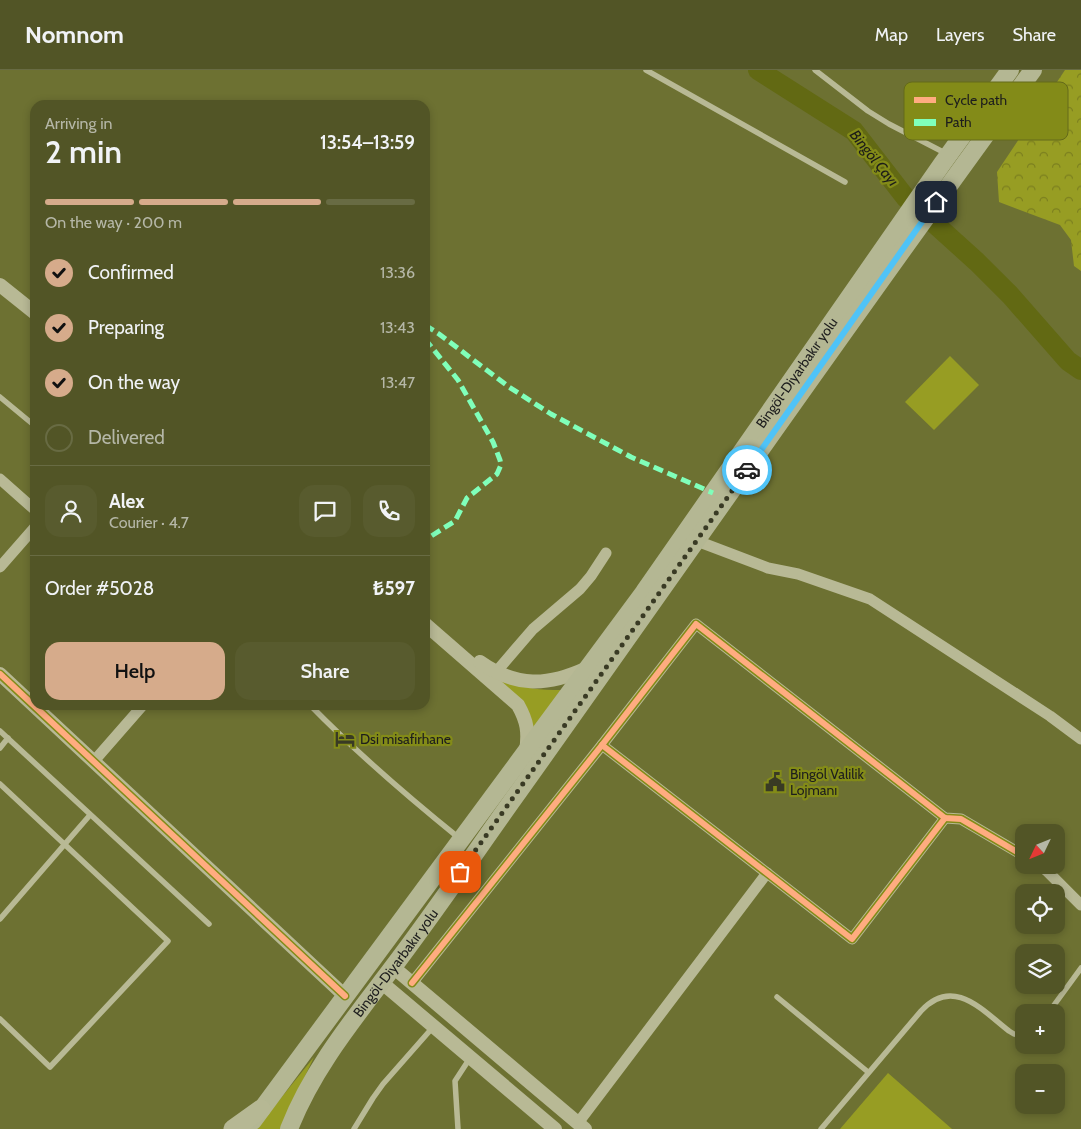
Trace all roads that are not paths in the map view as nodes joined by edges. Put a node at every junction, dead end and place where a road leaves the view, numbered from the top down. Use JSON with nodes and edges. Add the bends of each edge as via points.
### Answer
{"nodes":[{"id":1,"x":646,"y":70,"type":"edge"},
{"id":2,"x":815,"y":70,"type":"edge"},
{"id":3,"x":1010,"y":70,"type":"edge"},
{"id":4,"x":1033,"y":70,"type":"edge"},
{"id":5,"x":1002,"y":82,"type":"edge"},
{"id":6,"x":1022,"y":82,"type":"edge"},
{"id":7,"x":904,"y":134,"type":"edge"},
{"id":8,"x":913,"y":140,"type":"edge"},
{"id":9,"x":965,"y":140,"type":"edge"},
{"id":10,"x":970,"y":140,"type":"edge"},
{"id":11,"x":949,"y":164,"type":"junction"},
{"id":12,"x":844,"y":182,"type":"dead end"},
{"id":13,"x":898,"y":242,"type":"junction"},
{"id":14,"x":0,"y":285,"type":"edge"},
{"id":15,"x":30,"y":309,"type":"edge"},
{"id":16,"x":0,"y":397,"type":"edge"},
{"id":17,"x":30,"y":422,"type":"edge"},
{"id":18,"x":0,"y":479,"type":"edge"},
{"id":19,"x":30,"y":506,"type":"edge"},
{"id":20,"x":30,"y":533,"type":"edge"},
{"id":21,"x":697,"y":541,"type":"junction"},
{"id":22,"x":606,"y":553,"type":"dead end"},
{"id":23,"x":0,"y":567,"type":"edge"},
{"id":24,"x":430,"y":628,"type":"edge"},
{"id":25,"x":587,"y":668,"type":"junction"},
{"id":26,"x":496,"y":672,"type":"junction"},
{"id":27,"x":0,"y":674,"type":"edge"},
{"id":28,"x":30,"y":702,"type":"edge"},
{"id":29,"x":39,"y":710,"type":"edge"},
{"id":30,"x":139,"y":710,"type":"edge"},
{"id":31,"x":315,"y":710,"type":"edge"},
{"id":32,"x":0,"y":731,"type":"edge"},
{"id":33,"x":8,"y":738,"type":"junction"},
{"id":34,"x":1081,"y":739,"type":"edge"},
{"id":35,"x":602,"y":745,"type":"junction"},
{"id":36,"x":0,"y":748,"type":"edge"},
{"id":37,"x":526,"y":751,"type":"junction"},
{"id":38,"x":94,"y":761,"type":"junction"},
{"id":39,"x":0,"y":784,"type":"edge"},
{"id":40,"x":90,"y":814,"type":"junction"},
{"id":41,"x":946,"y":818,"type":"junction"},
{"id":42,"x":460,"y":839,"type":"junction"},
{"id":43,"x":65,"y":844,"type":"junction"},
{"id":44,"x":1015,"y":851,"type":"edge"},
{"id":45,"x":767,"y":873,"type":"junction"},
{"id":46,"x":1051,"y":874,"type":"edge"},
{"id":47,"x":1079,"y":900,"type":"edge"},
{"id":48,"x":0,"y":919,"type":"edge"},
{"id":49,"x":209,"y":924,"type":"dead end"},
{"id":50,"x":393,"y":967,"type":"junction"},
{"id":51,"x":1081,"y":968,"type":"edge"},
{"id":52,"x":382,"y":982,"type":"junction"},
{"id":53,"x":412,"y":983,"type":"junction"},
{"id":54,"x":345,"y":996,"type":"junction"},
{"id":55,"x":778,"y":997,"type":"dead end"},
{"id":56,"x":1056,"y":1004,"type":"edge"},
{"id":57,"x":0,"y":1019,"type":"edge"},
{"id":58,"x":434,"y":1026,"type":"junction"},
{"id":59,"x":1015,"y":1033,"type":"edge"},
{"id":60,"x":470,"y":1057,"type":"junction"},
{"id":61,"x":868,"y":1072,"type":"junction"},
{"id":62,"x":262,"y":1109,"type":"junction"},
{"id":63,"x":581,"y":1126,"type":"edge"},
{"id":64,"x":234,"y":1129,"type":"edge"},
{"id":65,"x":247,"y":1129,"type":"edge"},
{"id":66,"x":289,"y":1129,"type":"edge"},
{"id":67,"x":354,"y":1129,"type":"edge"},
{"id":68,"x":458,"y":1129,"type":"edge"},
{"id":69,"x":555,"y":1129,"type":"edge"},
{"id":70,"x":821,"y":1129,"type":"edge"}],
"edges":[{"from":1,"to":12,"type":"lane"},
{"from":2,"to":7,"type":"lane"},
{"from":3,"to":5,"type":"main road","name":"Bingöl-Diyarbakır yolu"},
{"from":4,"to":6,"type":"main road","name":"Bingöl-Diyarbakır yolu"},
{"from":8,"to":11,"type":"lane"},
{"from":9,"to":11,"type":"main road","name":"Bingöl-Diyarbakır yolu"},
{"from":10,"to":11,"type":"main road","name":"Bingöl-Diyarbakır yolu"},
{"from":11,"to":13,"type":"main road","name":"Bingöl-Diyarbakır yolu"},
{"from":13,"to":21,"type":"main road","name":"Bingöl-Diyarbakır yolu"},
{"from":13,"to":25,"type":"main road","name":"Bingöl-Diyarbakır yolu"},
{"from":14,"to":15,"type":"street"},
{"from":16,"to":17,"type":"lane"},
{"from":18,"to":19,"type":"street"},
{"from":20,"to":23,"type":"street"},
{"from":21,"to":34,"type":"street","via":[[768,568],[798,574],[870,599]]},
{"from":21,"to":50,"type":"main road","name":"Bingöl-Diyarbakır yolu"},
{"from":22,"to":26,"type":"street","via":[[580,588],[533,629]]},
{"from":24,"to":26,"type":"street"},
{"from":24,"to":37,"type":"street","via":[[518,705],[528,729]]},
{"from":25,"to":26,"type":"street","via":[[557,680],[531,682]]},
{"from":25,"to":37,"type":"main road","name":"Bingöl-Diyarbakır yolu"},
{"from":27,"to":28,"type":"street"},
{"from":29,"to":38,"type":"street"},
{"from":30,"to":38,"type":"street"},
{"from":31,"to":42,"type":"lane","via":[[391,782]]},
{"from":32,"to":33,"type":"lane"},
{"from":33,"to":36,"type":"lane"},
{"from":33,"to":40,"type":"lane"},
{"from":35,"to":41,"type":"street","via":[[696,624]]},
{"from":35,"to":45,"type":"street"},
{"from":35,"to":53,"type":"street"},
{"from":37,"to":42,"type":"main road","name":"Bingöl-Diyarbakır yolu"},
{"from":38,"to":54,"type":"street"},
{"from":39,"to":43,"type":"lane"},
{"from":40,"to":43,"type":"lane"},
{"from":40,"to":49,"type":"lane"},
{"from":41,"to":44,"type":"street","via":[[961,819]]},
{"from":41,"to":45,"type":"street","via":[[852,939]]},
{"from":42,"to":54,"type":"main road","name":"Bingöl-Diyarbakır yolu"},
{"from":43,"to":48,"type":"lane"},
{"from":43,"to":57,"type":"lane","via":[[168,941],[50,1067]]},
{"from":45,"to":63,"type":"street"},
{"from":46,"to":47,"type":"street"},
{"from":50,"to":52,"type":"main road","name":"Bingöl-Diyarbakır yolu"},
{"from":50,"to":53,"type":"street"},
{"from":51,"to":56,"type":"lane"},
{"from":52,"to":58,"type":"street"},
{"from":52,"to":66,"type":"main road","name":"Bingöl-Diyarbakır yolu","via":[[330,1051]]},
{"from":53,"to":63,"type":"street"},
{"from":54,"to":62,"type":"main road","name":"Bingöl-Diyarbakır yolu"},
{"from":55,"to":61,"type":"lane"},
{"from":58,"to":60,"type":"street"},
{"from":58,"to":67,"type":"lane","via":[[372,1098]]},
{"from":59,"to":61,"type":"lane","via":[[968,999],[943,996],[926,1006]]},
{"from":60,"to":68,"type":"lane","via":[[455,1081]]},
{"from":60,"to":69,"type":"street"},
{"from":61,"to":70,"type":"lane"},
{"from":62,"to":64,"type":"highway"},
{"from":62,"to":65,"type":"main road","name":"Bingöl-Diyarbakır yolu"}]}
